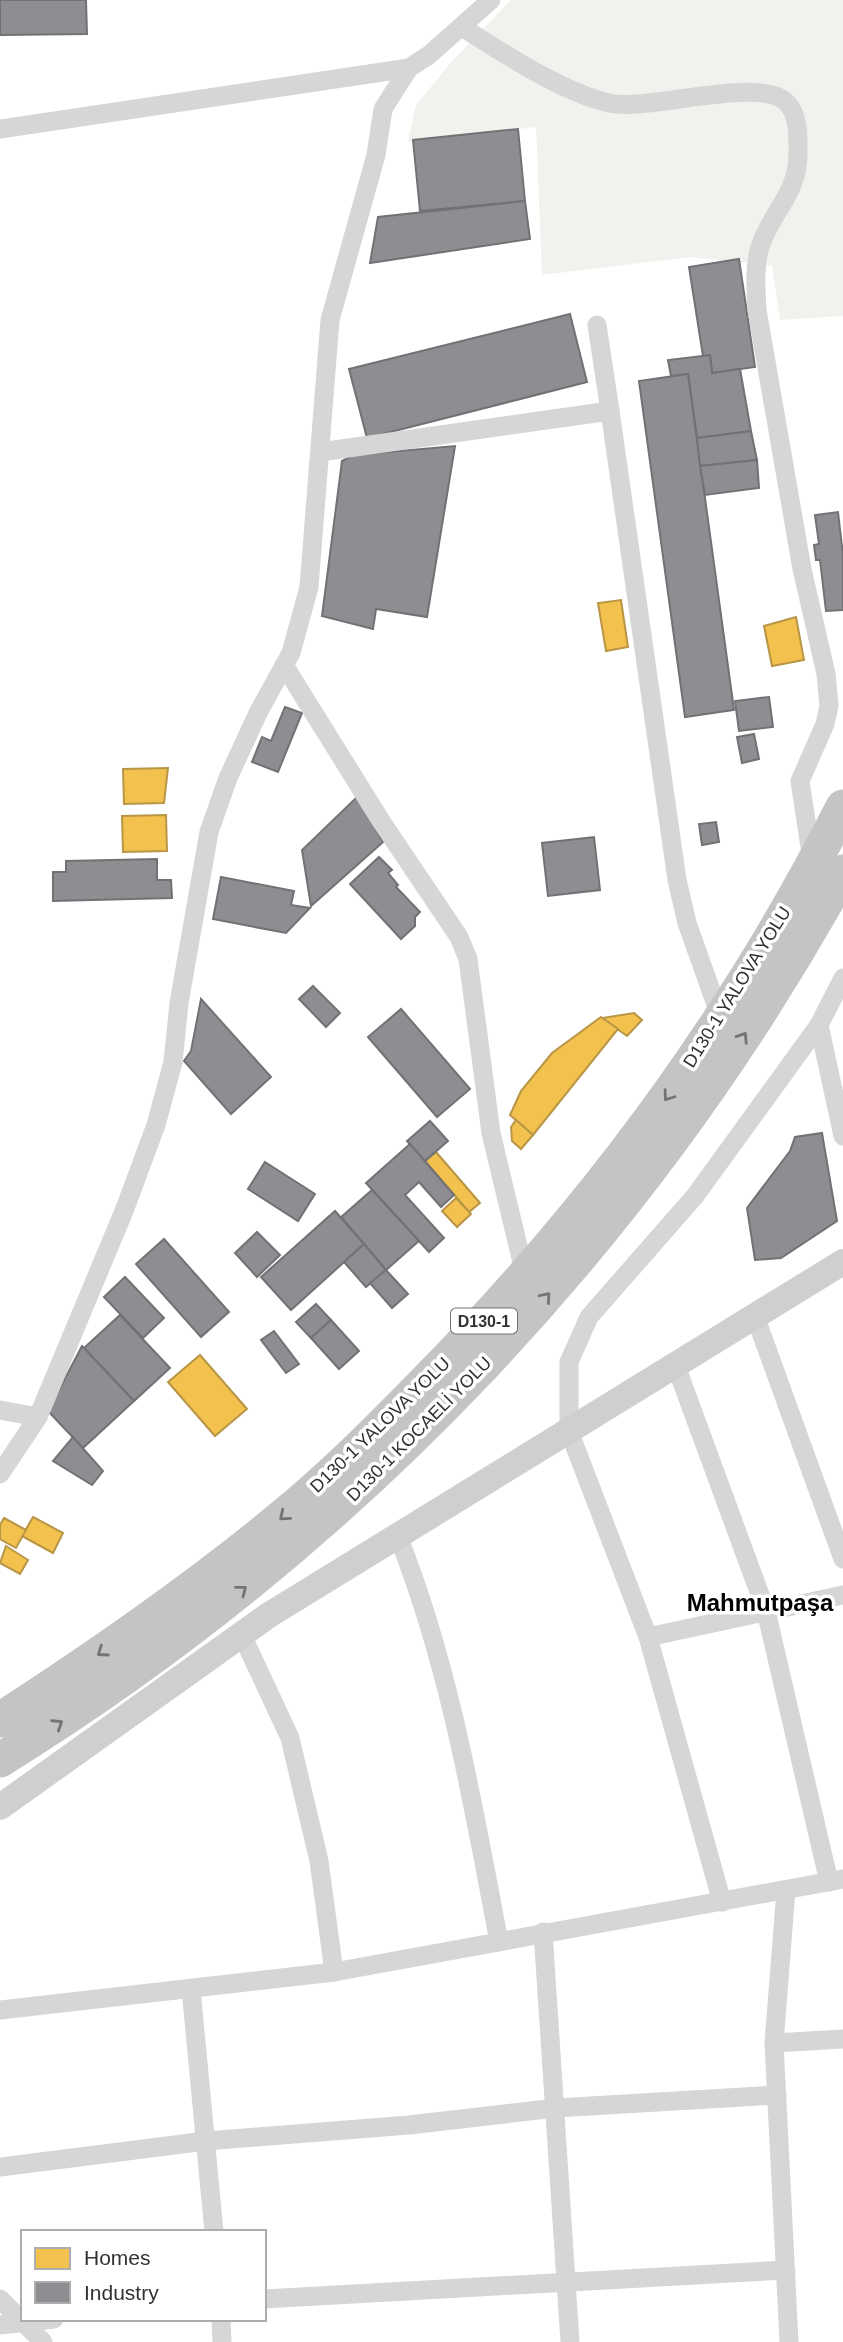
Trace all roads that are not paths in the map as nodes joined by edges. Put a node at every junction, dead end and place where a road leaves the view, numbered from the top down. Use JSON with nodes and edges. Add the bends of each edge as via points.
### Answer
{"nodes":[{"id":1,"x":491,"y":0,"type":"edge"},
{"id":2,"x":462,"y":27,"type":"junction"},
{"id":3,"x":409,"y":68,"type":"junction"},
{"id":4,"x":0,"y":129,"type":"edge"},
{"id":5,"x":597,"y":325,"type":"dead end"},
{"id":6,"x":610,"y":411,"type":"junction"},
{"id":7,"x":320,"y":452,"type":"junction"},
{"id":8,"x":284,"y":665,"type":"junction"},
{"id":9,"x":843,"y":807,"type":"edge"},
{"id":10,"x":828,"y":868,"type":"edge"},
{"id":11,"x":843,"y":978,"type":"edge"},
{"id":12,"x":720,"y":1016,"type":"junction"},
{"id":13,"x":819,"y":1025,"type":"junction"},
{"id":14,"x":843,"y":1136,"type":"edge"},
{"id":15,"x":843,"y":1262,"type":"edge"},
{"id":16,"x":525,"y":1275,"type":"junction"},
{"id":17,"x":755,"y":1317,"type":"junction"},
{"id":18,"x":676,"y":1366,"type":"junction"},
{"id":19,"x":0,"y":1410,"type":"edge"},
{"id":20,"x":38,"y":1417,"type":"junction"},
{"id":21,"x":569,"y":1431,"type":"junction"},
{"id":22,"x":0,"y":1474,"type":"edge"},
{"id":23,"x":398,"y":1536,"type":"junction"},
{"id":24,"x":843,"y":1559,"type":"edge"},
{"id":25,"x":843,"y":1595,"type":"edge"},
{"id":26,"x":766,"y":1611,"type":"junction"},
{"id":27,"x":242,"y":1635,"type":"junction"},
{"id":28,"x":649,"y":1637,"type":"junction"},
{"id":29,"x":60,"y":1681,"type":"junction"},
{"id":30,"x":0,"y":1704,"type":"edge"},
{"id":31,"x":0,"y":1720,"type":"edge"},
{"id":32,"x":0,"y":1760,"type":"edge"},
{"id":33,"x":0,"y":1807,"type":"edge"},
{"id":34,"x":836,"y":1881,"type":"edge"},
{"id":35,"x":786,"y":1890,"type":"junction"},
{"id":36,"x":722,"y":1902,"type":"junction"},
{"id":37,"x":543,"y":1932,"type":"junction"},
{"id":38,"x":499,"y":1942,"type":"junction"},
{"id":39,"x":334,"y":1972,"type":"junction"},
{"id":40,"x":191,"y":1989,"type":"junction"},
{"id":41,"x":0,"y":2010,"type":"edge"},
{"id":42,"x":843,"y":2039,"type":"edge"},
{"id":43,"x":774,"y":2043,"type":"junction"},
{"id":44,"x":777,"y":2095,"type":"junction"},
{"id":45,"x":556,"y":2108,"type":"junction"},
{"id":46,"x":206,"y":2141,"type":"junction"},
{"id":47,"x":0,"y":2167,"type":"edge"},
{"id":48,"x":214,"y":2230,"type":"edge"},
{"id":49,"x":786,"y":2270,"type":"junction"},
{"id":50,"x":566,"y":2284,"type":"junction"},
{"id":51,"x":0,"y":2299,"type":"edge"},
{"id":52,"x":266,"y":2299,"type":"edge"},
{"id":53,"x":21,"y":2318,"type":"edge"},
{"id":54,"x":35,"y":2321,"type":"edge"},
{"id":55,"x":221,"y":2321,"type":"edge"},
{"id":56,"x":25,"y":2322,"type":"junction"},
{"id":57,"x":0,"y":2325,"type":"edge"},
{"id":58,"x":43,"y":2342,"type":"edge"},
{"id":59,"x":222,"y":2342,"type":"edge"},
{"id":60,"x":570,"y":2342,"type":"edge"},
{"id":61,"x":789,"y":2342,"type":"edge"}],
"edges":[{"from":1,"to":2,"type":"street"},
{"from":2,"to":3,"type":"street"},
{"from":2,"to":10,"type":"street","via":[[507,56],[609,103],[761,93],[788,103],[796,120],[796,177],[760,247],[757,310],[802,569],[826,674],[829,706],[825,724],[800,781]]},
{"from":3,"to":4,"type":"street"},
{"from":3,"to":7,"type":"street","via":[[383,110],[376,155],[330,320]]},
{"from":5,"to":6,"type":"street"},
{"from":6,"to":7,"type":"street"},
{"from":6,"to":12,"type":"street","via":[[677,880]]},
{"from":7,"to":8,"type":"street","via":[[309,587]]},
{"from":8,"to":16,"type":"street","via":[[380,821],[459,937],[468,959],[491,1133]]},
{"from":8,"to":20,"type":"street","via":[[233,766],[209,832],[173,1062],[156,1125]]},
{"from":9,"to":10,"type":"highway","name":"D130-1 YALOVA YOLU","number":"D130-1"},
{"from":10,"to":12,"type":"highway","name":"D130-1 YALOVA YOLU","number":"D130-1"},
{"from":32,"to":10,"type":"highway","name":"D130-1 KOCAELİ YOLU","number":"D130-1","one_way":true,"via":[[102,1696],[246,1587],[451,1402],[537,1308],[691,1117],[788,968]]},
{"from":11,"to":13,"type":"street"},
{"from":12,"to":16,"type":"highway","name":"D130-1 YALOVA YOLU","number":"D130-1","one_way":true,"via":[[640,1136]]},
{"from":13,"to":14,"type":"street"},
{"from":13,"to":21,"type":"street","via":[[695,1196],[590,1317],[569,1362]]},
{"from":15,"to":17,"type":"main road"},
{"from":16,"to":29,"type":"highway","name":"D130-1 YALOVA YOLU","number":"D130-1","one_way":true,"via":[[453,1354],[309,1494],[198,1583]]},
{"from":17,"to":18,"type":"main road"},
{"from":17,"to":24,"type":"street"},
{"from":18,"to":21,"type":"main road"},
{"from":18,"to":26,"type":"street"},
{"from":19,"to":20,"type":"street"},
{"from":20,"to":22,"type":"street"},
{"from":21,"to":23,"type":"main road"},
{"from":21,"to":28,"type":"street"},
{"from":23,"to":27,"type":"main road"},
{"from":23,"to":38,"type":"street","via":[[424,1601],[463,1749]]},
{"from":25,"to":26,"type":"street"},
{"from":26,"to":28,"type":"street"},
{"from":26,"to":34,"type":"street"},
{"from":27,"to":33,"type":"main road"},
{"from":27,"to":39,"type":"street","via":[[290,1738],[319,1861]]},
{"from":28,"to":36,"type":"street"},
{"from":29,"to":30,"type":"highway"},
{"from":29,"to":31,"type":"highway","name":"D130-1 YALOVA YOLU","number":"D130-1"},
{"from":34,"to":35,"type":"street"},
{"from":35,"to":36,"type":"street"},
{"from":35,"to":43,"type":"street"},
{"from":36,"to":37,"type":"street"},
{"from":37,"to":38,"type":"street"},
{"from":37,"to":45,"type":"street"},
{"from":38,"to":39,"type":"street"},
{"from":39,"to":40,"type":"street"},
{"from":40,"to":41,"type":"street"},
{"from":40,"to":46,"type":"street"},
{"from":42,"to":43,"type":"street"},
{"from":43,"to":44,"type":"street"},
{"from":44,"to":45,"type":"street"},
{"from":44,"to":49,"type":"street"},
{"from":45,"to":46,"type":"street"},
{"from":45,"to":50,"type":"street"},
{"from":46,"to":47,"type":"street"},
{"from":46,"to":48,"type":"street"},
{"from":49,"to":50,"type":"street"},
{"from":49,"to":61,"type":"street"},
{"from":50,"to":52,"type":"street"},
{"from":50,"to":60,"type":"street"},
{"from":51,"to":53,"type":"street"},
{"from":54,"to":56,"type":"street"},
{"from":55,"to":59,"type":"street"},
{"from":56,"to":57,"type":"street"},
{"from":56,"to":58,"type":"street"}]}
